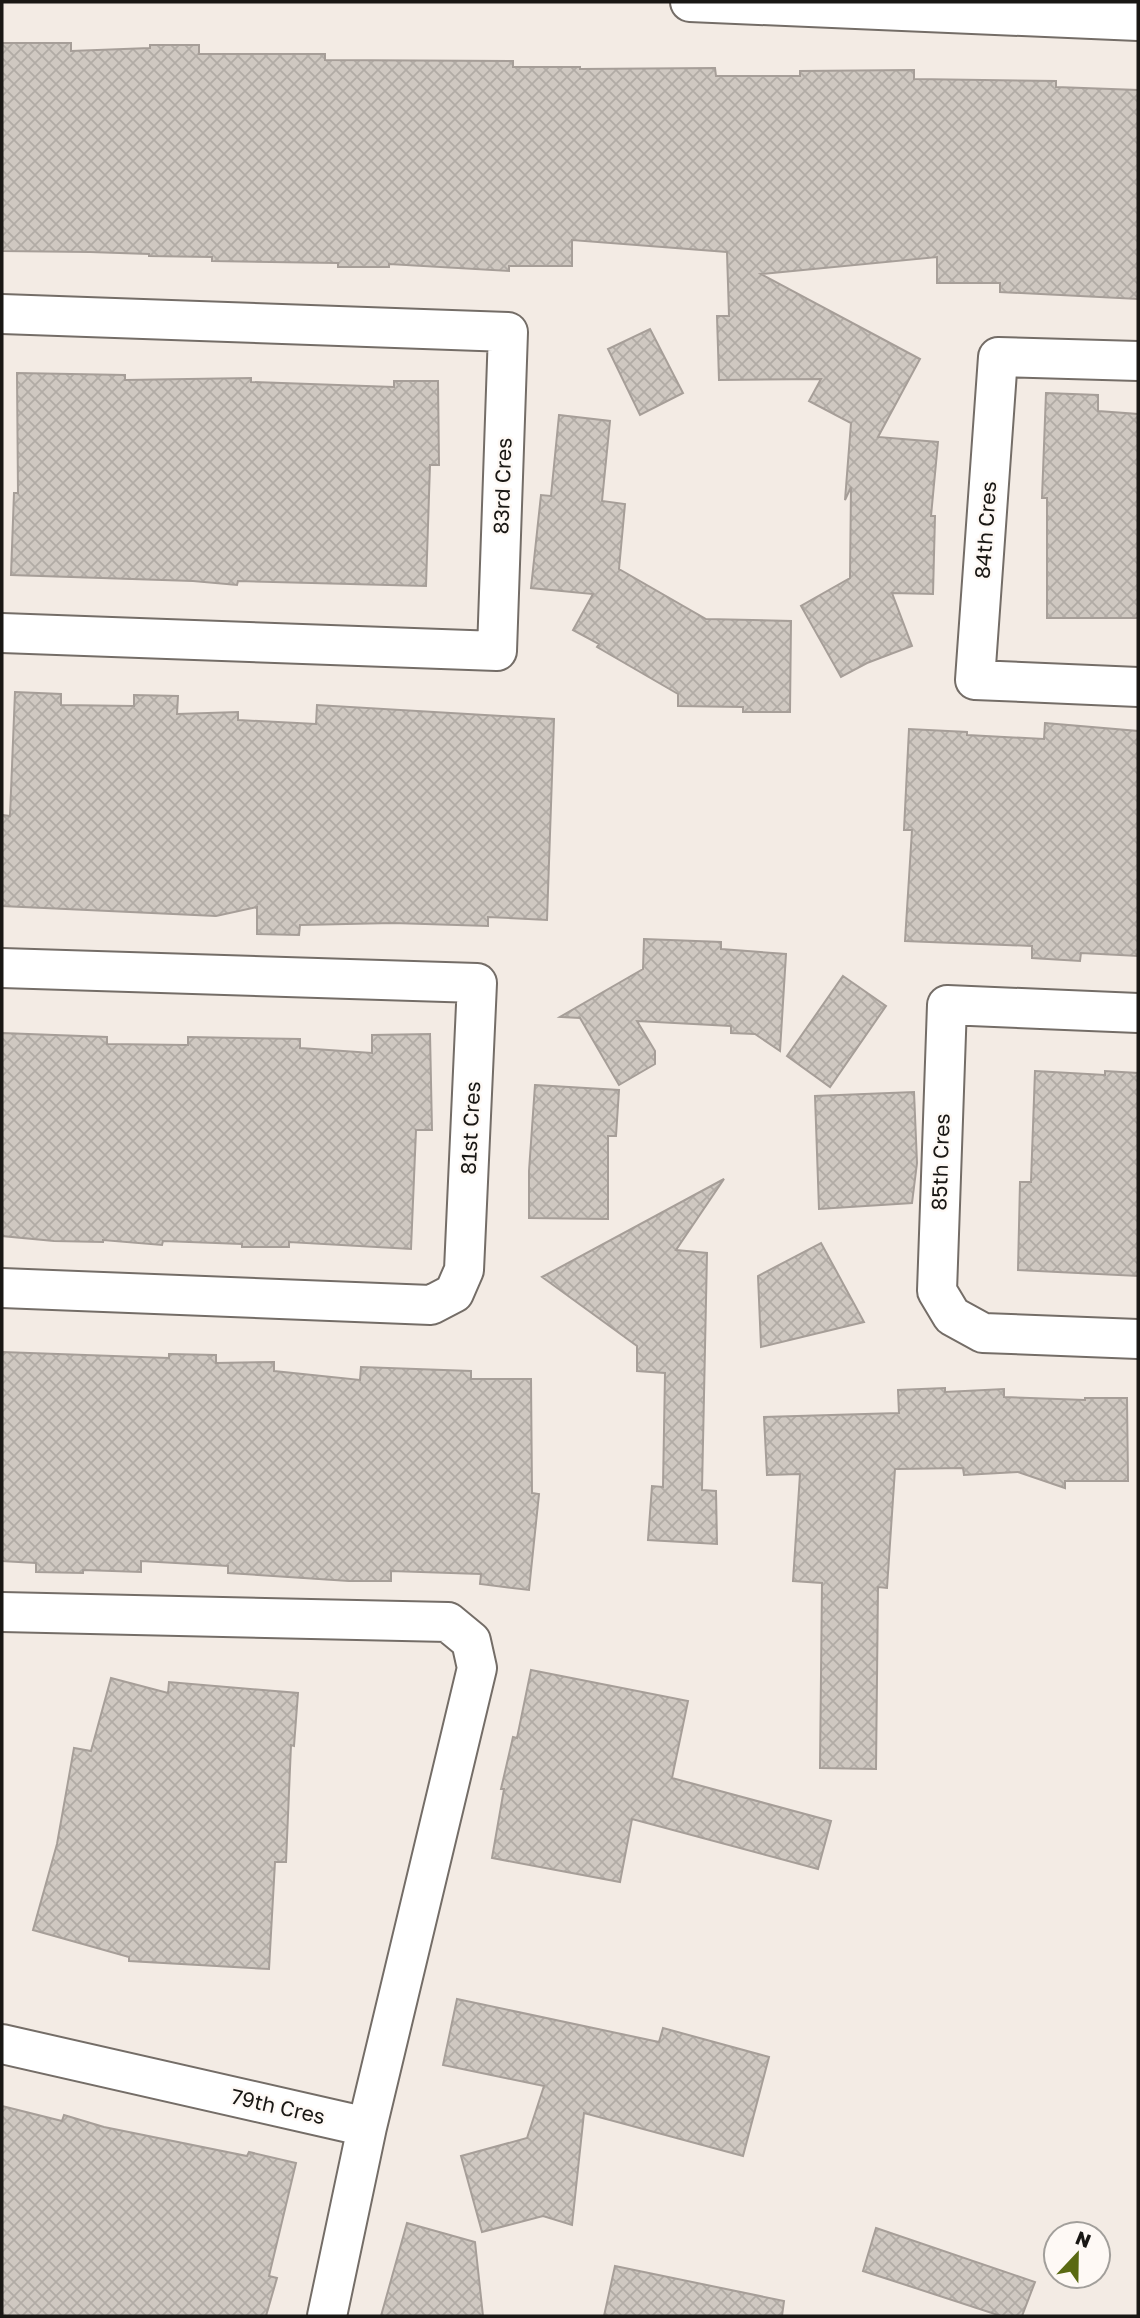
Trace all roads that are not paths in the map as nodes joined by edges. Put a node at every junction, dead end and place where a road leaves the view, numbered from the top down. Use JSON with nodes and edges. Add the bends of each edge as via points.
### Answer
{"nodes":[{"id":1,"x":690,"y":2,"type":"edge"},
{"id":2,"x":1138,"y":21,"type":"edge"},
{"id":3,"x":2,"y":314,"type":"edge"},
{"id":4,"x":1138,"y":361,"type":"edge"},
{"id":5,"x":2,"y":633,"type":"edge"},
{"id":6,"x":1138,"y":687,"type":"edge"},
{"id":7,"x":2,"y":968,"type":"edge"},
{"id":8,"x":1138,"y":1013,"type":"edge"},
{"id":9,"x":2,"y":1288,"type":"edge"},
{"id":10,"x":1138,"y":1339,"type":"edge"},
{"id":11,"x":2,"y":1612,"type":"edge"},
{"id":12,"x":2,"y":2045,"type":"edge"},
{"id":13,"x":367,"y":2127,"type":"junction"},
{"id":14,"x":327,"y":2316,"type":"edge"}],
"edges":[{"from":1,"to":2,"type":"street"},
{"from":3,"to":5,"type":"street","name":"83rd Cres","via":[[508,332],[497,651]]},
{"from":4,"to":6,"type":"street","name":"84th Cres","via":[[998,357],[975,680]]},
{"from":7,"to":9,"type":"street","name":"81st Cres","via":[[477,982],[464,1270],[454,1293],[430,1305]]},
{"from":8,"to":10,"type":"street","name":"85th Cres","via":[[947,1006],[937,1291],[952,1316],[983,1333]]},
{"from":11,"to":13,"type":"street","via":[[448,1622],[471,1641],[477,1668]]},
{"from":12,"to":13,"type":"street","name":"79th Cres"},
{"from":13,"to":14,"type":"street"}]}
